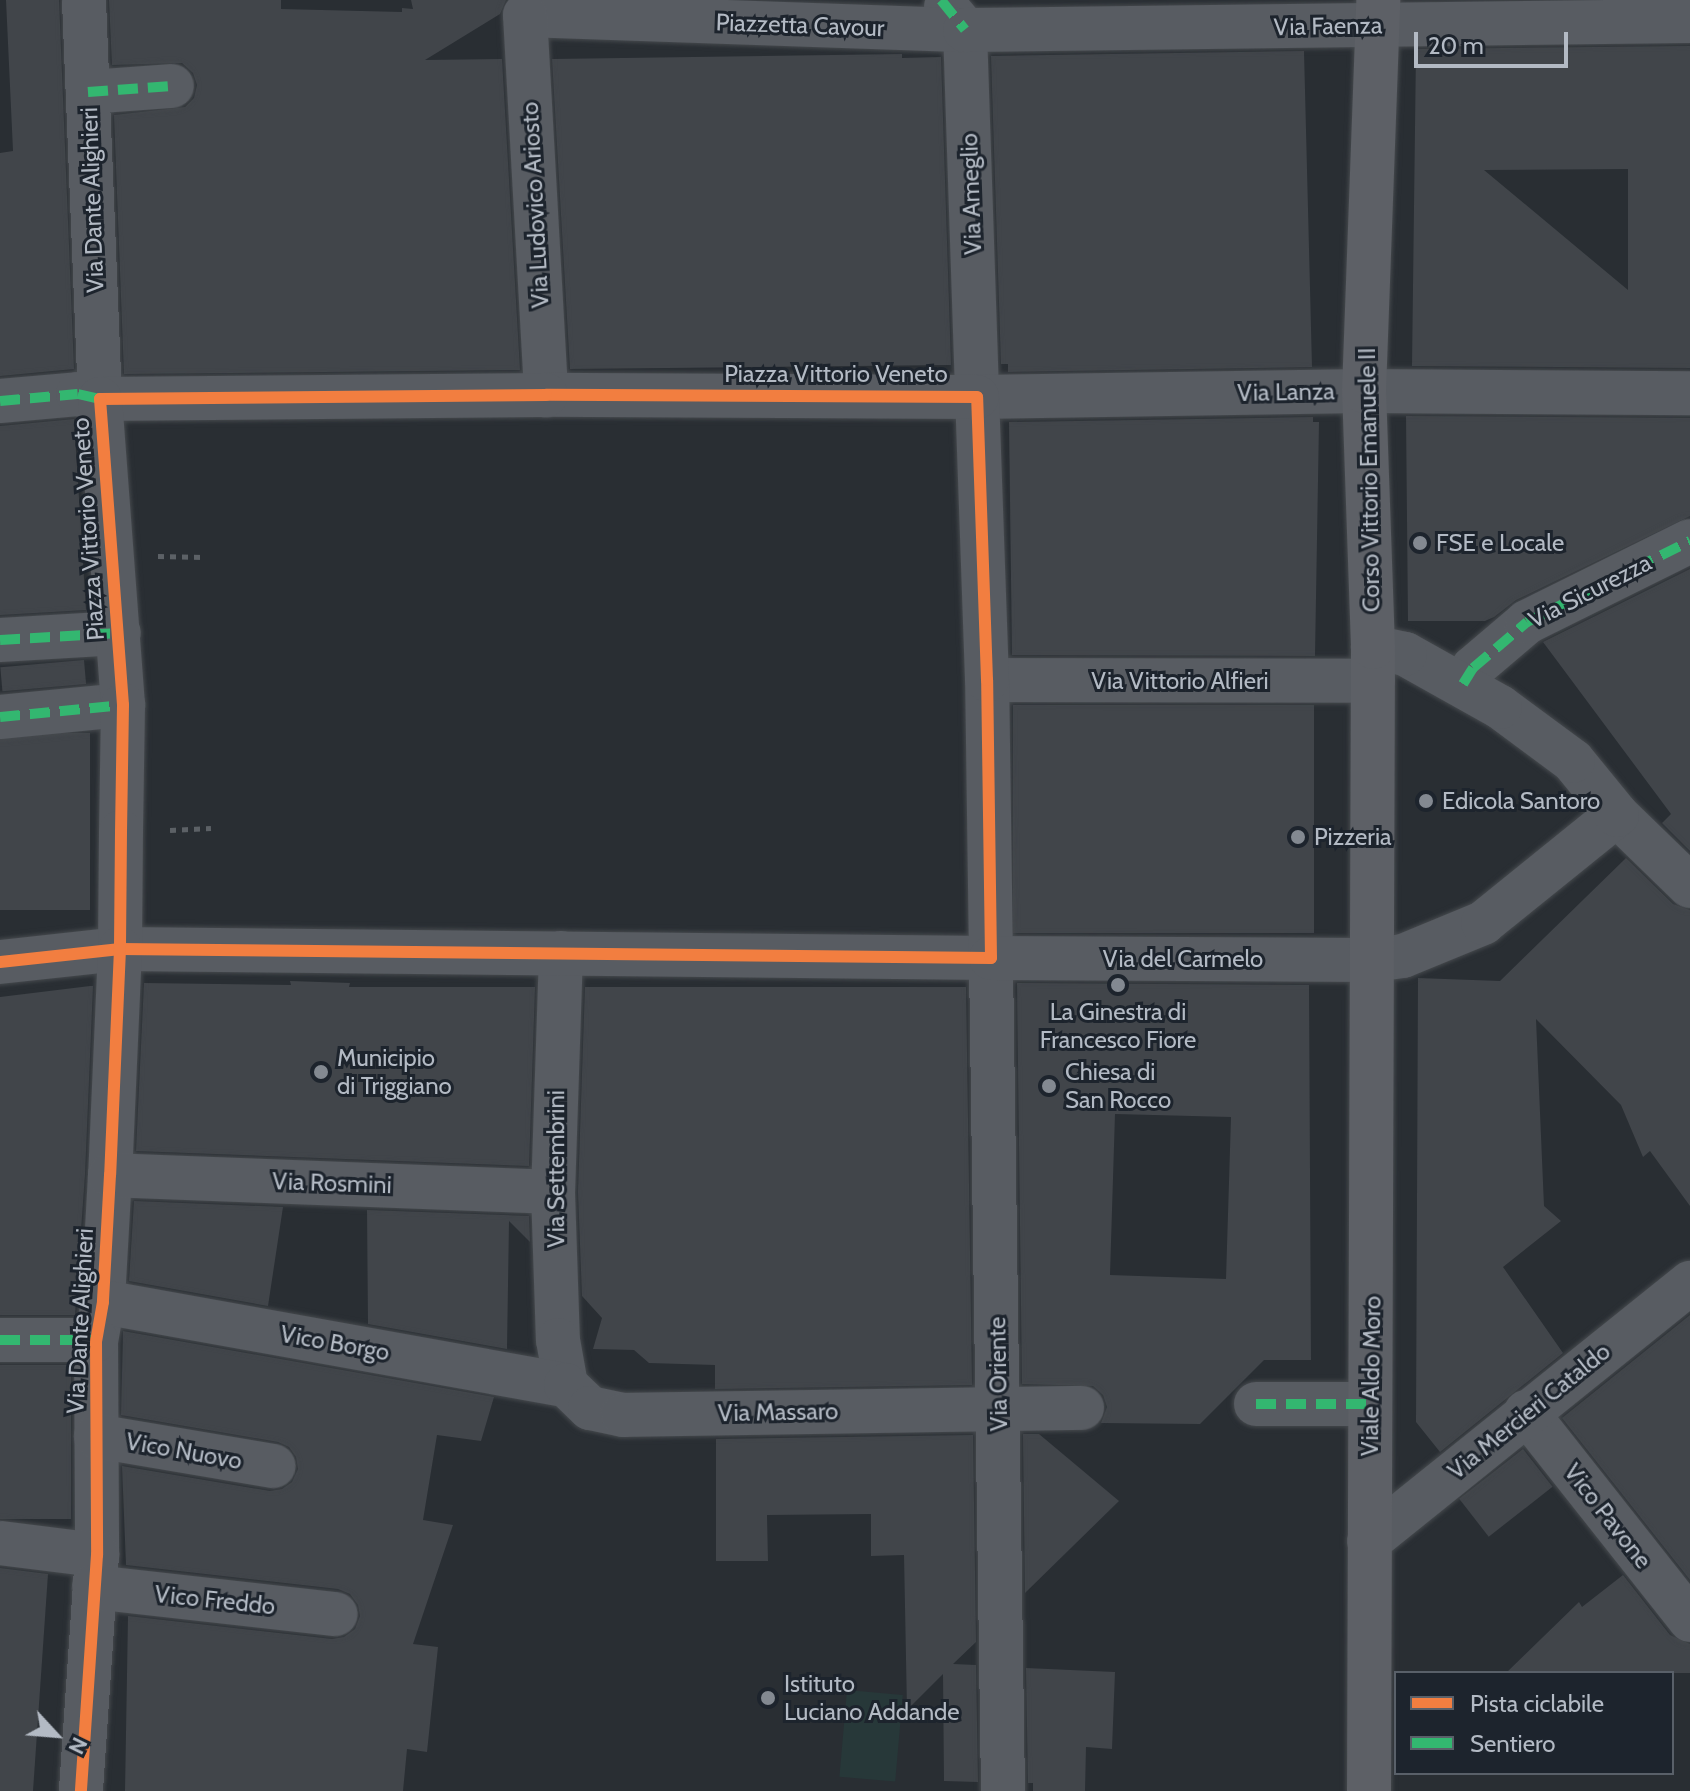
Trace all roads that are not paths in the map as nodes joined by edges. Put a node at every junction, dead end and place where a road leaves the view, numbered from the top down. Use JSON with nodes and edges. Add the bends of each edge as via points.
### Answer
{"nodes":[{"id":1,"x":84,"y":0,"type":"edge"},
{"id":2,"x":540,"y":8,"type":"edge"},
{"id":3,"x":1378,"y":13,"type":"edge"},
{"id":4,"x":953,"y":15,"type":"edge"},
{"id":5,"x":1690,"y":21,"type":"edge"},
{"id":6,"x":172,"y":86,"type":"dead end"},
{"id":7,"x":88,"y":92,"type":"junction"},
{"id":8,"x":1364,"y":391,"type":"junction"},
{"id":9,"x":1690,"y":393,"type":"edge"},
{"id":10,"x":546,"y":395,"type":"junction"},
{"id":11,"x":977,"y":397,"type":"junction"},
{"id":12,"x":100,"y":399,"type":"junction"},
{"id":13,"x":0,"y":401,"type":"edge"},
{"id":14,"x":1690,"y":542,"type":"edge"},
{"id":15,"x":119,"y":633,"type":"junction"},
{"id":16,"x":0,"y":640,"type":"edge"},
{"id":17,"x":1373,"y":664,"type":"junction"},
{"id":18,"x":987,"y":680,"type":"junction"},
{"id":19,"x":1463,"y":684,"type":"junction"},
{"id":20,"x":123,"y":705,"type":"junction"},
{"id":21,"x":0,"y":717,"type":"edge"},
{"id":22,"x":1617,"y":815,"type":"junction"},
{"id":23,"x":1690,"y":886,"type":"edge"},
{"id":24,"x":120,"y":949,"type":"junction"},
{"id":25,"x":561,"y":953,"type":"junction"},
{"id":26,"x":991,"y":958,"type":"junction"},
{"id":27,"x":1374,"y":960,"type":"junction"},
{"id":28,"x":0,"y":962,"type":"edge"},
{"id":29,"x":110,"y":1175,"type":"junction"},
{"id":30,"x":553,"y":1192,"type":"junction"},
{"id":31,"x":1690,"y":1283,"type":"edge"},
{"id":32,"x":100,"y":1321,"type":"junction"},
{"id":33,"x":0,"y":1340,"type":"edge"},
{"id":34,"x":566,"y":1385,"type":"junction"},
{"id":35,"x":1256,"y":1404,"type":"dead end"},
{"id":36,"x":1370,"y":1404,"type":"junction"},
{"id":37,"x":999,"y":1407,"type":"junction"},
{"id":38,"x":1082,"y":1408,"type":"dead end"},
{"id":39,"x":1526,"y":1412,"type":"junction"},
{"id":40,"x":96,"y":1436,"type":"junction"},
{"id":41,"x":273,"y":1466,"type":"dead end"},
{"id":42,"x":1369,"y":1541,"type":"junction"},
{"id":43,"x":0,"y":1543,"type":"edge"},
{"id":44,"x":96,"y":1571,"type":"junction"},
{"id":45,"x":335,"y":1614,"type":"dead end"},
{"id":46,"x":1690,"y":1620,"type":"edge"},
{"id":47,"x":81,"y":1791,"type":"edge"},
{"id":48,"x":1003,"y":1791,"type":"edge"},
{"id":49,"x":1369,"y":1791,"type":"edge"}],
"edges":[{"from":1,"to":7,"type":"street","name":"Via Dante Alighieri"},
{"from":2,"to":4,"type":"street","name":"Piazzetta Cavour"},
{"from":2,"to":10,"type":"street","name":"Via Ludovico Ariosto"},
{"from":3,"to":4,"type":"street","name":"Via Faenza"},
{"from":3,"to":5,"type":"street","name":"Via Faenza"},
{"from":3,"to":8,"type":"street","name":"Corso Vittorio Emanuele II"},
{"from":4,"to":11,"type":"street","name":"Via Ameglio"},
{"from":6,"to":7,"type":"street"},
{"from":7,"to":12,"type":"street","name":"Via Dante Alighieri"},
{"from":8,"to":9,"type":"street","name":"Via Lanza"},
{"from":8,"to":11,"type":"street","name":"Via Lanza"},
{"from":8,"to":17,"type":"street","name":"Corso Vittorio Emanuele II"},
{"from":10,"to":11,"type":"street","name":"Piazza Vittorio Veneto"},
{"from":10,"to":12,"type":"street","name":"Piazza Vittorio Veneto"},
{"from":11,"to":18,"type":"street","name":"Piazza Vittorio Veneto"},
{"from":12,"to":13,"type":"street","via":[[78,394]]},
{"from":12,"to":15,"type":"street","name":"Piazza Vittorio Veneto"},
{"from":14,"to":19,"type":"street","name":"Via Sicurezza","via":[[1527,622],[1473,668]]},
{"from":15,"to":16,"type":"street"},
{"from":15,"to":20,"type":"street","name":"Piazza Vittorio Veneto"},
{"from":17,"to":18,"type":"street","name":"Via Vittorio Alfieri"},
{"from":17,"to":19,"type":"street","name":"Via Vittorio Alfieri","via":[[1405,654]]},
{"from":17,"to":27,"type":"street","name":"Corso Vittorio Emanuele II"},
{"from":18,"to":26,"type":"street","name":"Piazza Vittorio Veneto"},
{"from":19,"to":22,"type":"street","name":"Via Vittorio Alfieri","via":[[1573,761]]},
{"from":20,"to":21,"type":"street"},
{"from":20,"to":24,"type":"street","name":"Piazza Vittorio Veneto"},
{"from":22,"to":23,"type":"street","name":"Via Vittorio Alfieri"},
{"from":22,"to":27,"type":"street","name":"Via del Carmelo","via":[[1483,923],[1403,956]]},
{"from":24,"to":25,"type":"street"},
{"from":24,"to":28,"type":"street"},
{"from":24,"to":29,"type":"street","name":"Via Dante Alighieri"},
{"from":25,"to":26,"type":"street"},
{"from":25,"to":30,"type":"street","name":"Via Settembrini"},
{"from":26,"to":27,"type":"street","name":"Via del Carmelo"},
{"from":26,"to":37,"type":"street","name":"Via Oriente"},
{"from":27,"to":36,"type":"street","name":"Viale Aldo Moro"},
{"from":29,"to":30,"type":"street","name":"Via Rosmini"},
{"from":29,"to":32,"type":"street","name":"Via Dante Alighieri"},
{"from":30,"to":34,"type":"street","name":"Via Settembrini","via":[[558,1340]]},
{"from":31,"to":39,"type":"street","name":"Via Mercieri Cataldo"},
{"from":32,"to":33,"type":"street","name":"Vico Borgo"},
{"from":32,"to":34,"type":"street","name":"Vico Borgo"},
{"from":32,"to":40,"type":"street","name":"Via Dante Alighieri"},
{"from":34,"to":37,"type":"street","name":"Via Massaro","via":[[590,1408],[623,1415]]},
{"from":35,"to":36,"type":"street"},
{"from":36,"to":42,"type":"street","name":"Viale Aldo Moro"},
{"from":37,"to":38,"type":"street","name":"Via Massaro"},
{"from":37,"to":48,"type":"street","name":"Via Oriente"},
{"from":39,"to":42,"type":"street","name":"Via Mercieri Cataldo"},
{"from":39,"to":46,"type":"street","name":"Vico Pavone"},
{"from":40,"to":41,"type":"street","name":"Vico Nuovo"},
{"from":40,"to":44,"type":"street","name":"Via Dante Alighieri"},
{"from":42,"to":49,"type":"street","name":"Viale Aldo Moro"},
{"from":43,"to":44,"type":"street","name":"Vico Freddo"},
{"from":44,"to":45,"type":"street","name":"Vico Freddo"},
{"from":44,"to":47,"type":"street","name":"Via Dante Alighieri"}]}
